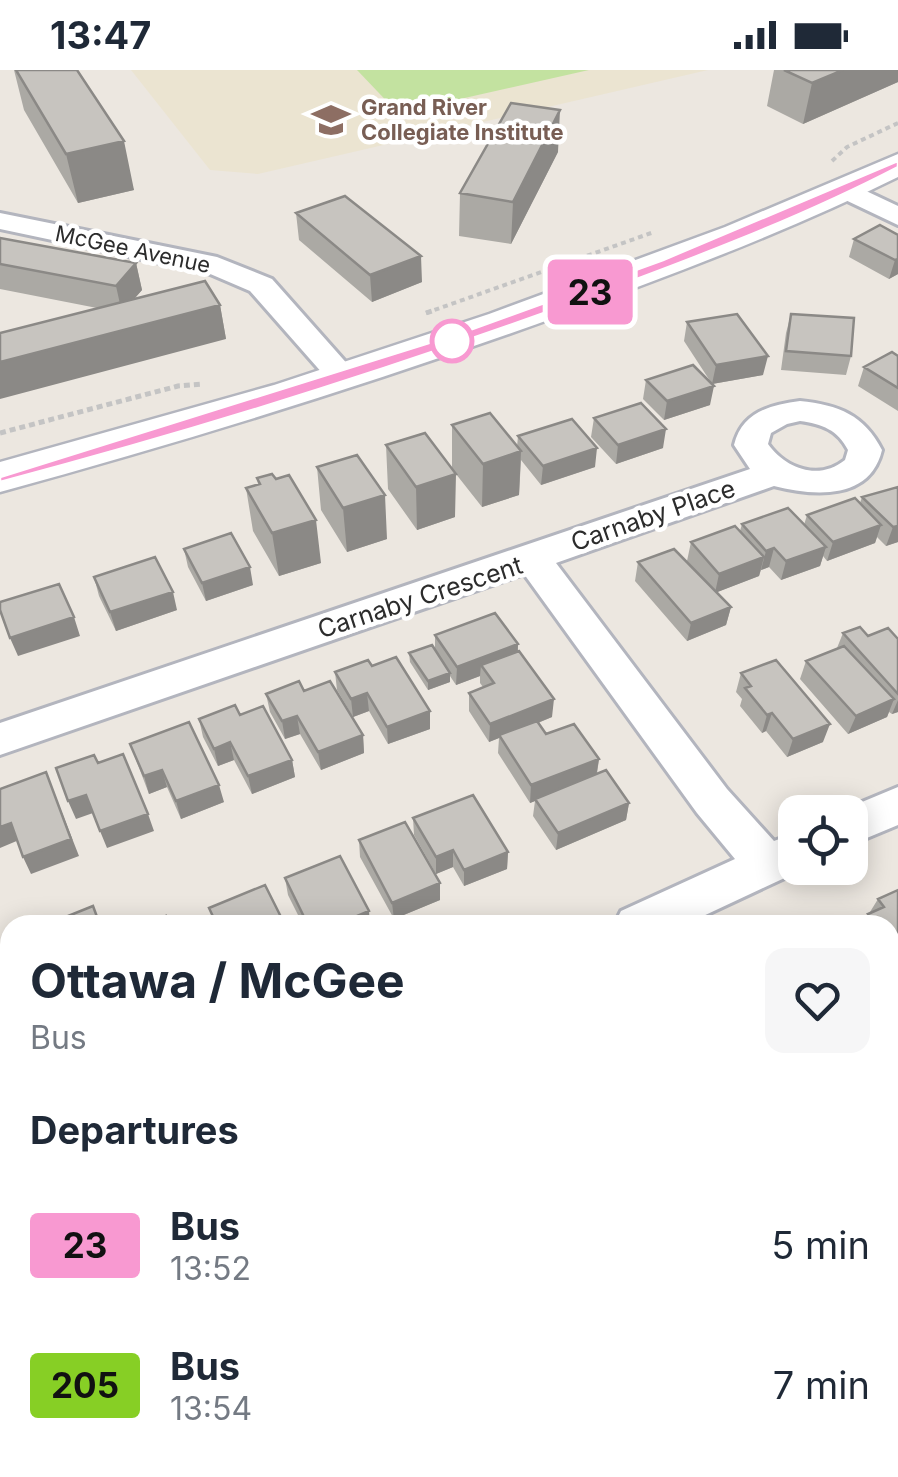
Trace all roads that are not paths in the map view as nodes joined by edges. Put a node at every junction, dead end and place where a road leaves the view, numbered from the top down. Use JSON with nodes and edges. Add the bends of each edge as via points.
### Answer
{"nodes":[{"id":1,"x":898,"y":164,"type":"edge"},
{"id":2,"x":836,"y":179,"type":"junction"},
{"id":3,"x":898,"y":217,"type":"edge"},
{"id":4,"x":0,"y":221,"type":"edge"},
{"id":5,"x":342,"y":376,"type":"junction"},
{"id":6,"x":774,"y":473,"type":"dead end"},
{"id":7,"x":0,"y":476,"type":"edge"},
{"id":8,"x":532,"y":558,"type":"junction"},
{"id":9,"x":0,"y":739,"type":"edge"},
{"id":10,"x":898,"y":805,"type":"edge"},
{"id":11,"x":868,"y":819,"type":"edge"},
{"id":12,"x":778,"y":856,"type":"edge"},
{"id":13,"x":778,"y":860,"type":"edge"},
{"id":14,"x":659,"y":915,"type":"edge"}],
"edges":[{"from":1,"to":2,"type":"main road"},
{"from":2,"to":3,"type":"street"},
{"from":2,"to":5,"type":"main road","via":[[668,263]]},
{"from":4,"to":5,"type":"street","name":"McGee Avenue","via":[[217,266],[262,285]]},
{"from":5,"to":7,"type":"main road"},
{"from":6,"to":8,"type":"street","name":"Carnaby Place"},
{"from":8,"to":9,"type":"street","name":"Carnaby Crescent"},
{"from":8,"to":12,"type":"street","name":"Carnaby Crescent","via":[[712,801]]},
{"from":10,"to":11,"type":"street"},
{"from":13,"to":14,"type":"street"}]}
